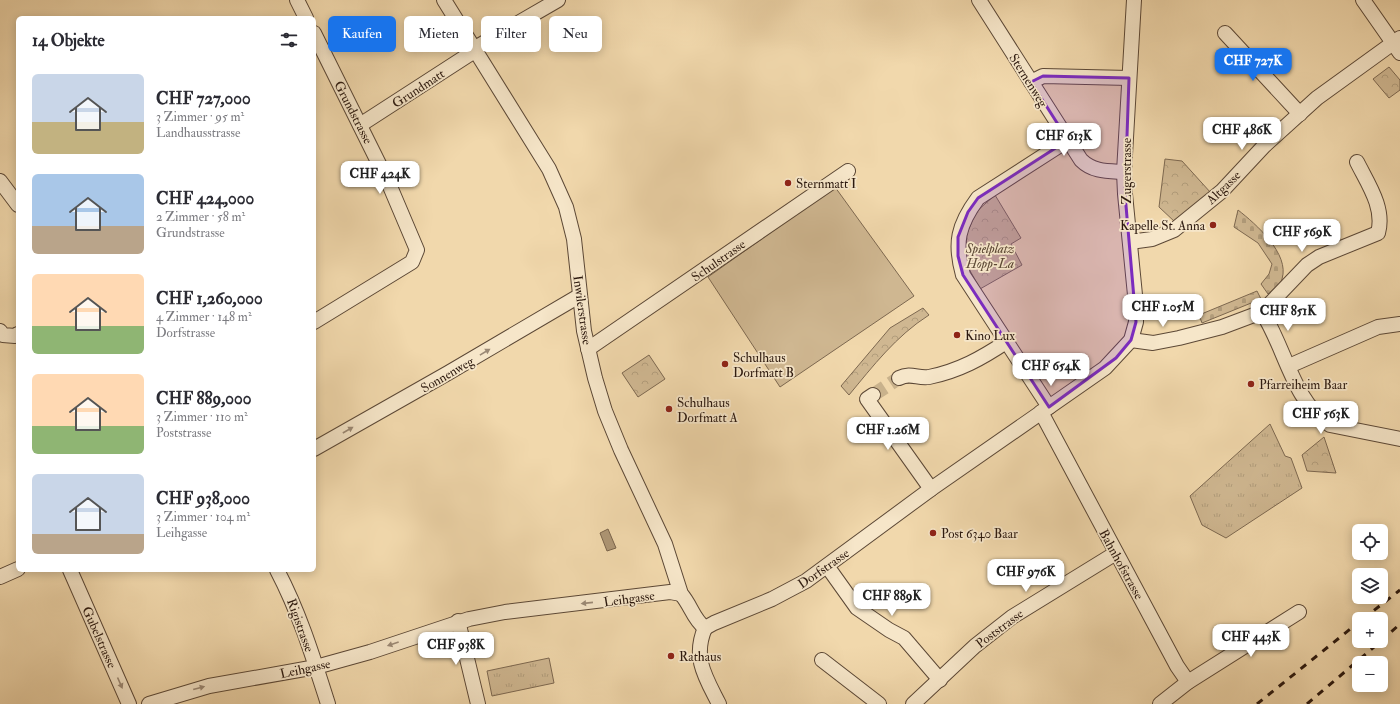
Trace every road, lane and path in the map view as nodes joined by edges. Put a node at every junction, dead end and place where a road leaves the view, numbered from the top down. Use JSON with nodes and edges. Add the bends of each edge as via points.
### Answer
{"nodes":[{"id":1,"x":297,"y":0,"type":"edge"},
{"id":2,"x":444,"y":0,"type":"edge"},
{"id":3,"x":558,"y":0,"type":"edge"},
{"id":4,"x":979,"y":0,"type":"edge"},
{"id":5,"x":1134,"y":0,"type":"edge"},
{"id":6,"x":1363,"y":0,"type":"edge"},
{"id":7,"x":305,"y":16,"type":"edge"},
{"id":8,"x":1225,"y":33,"type":"dead end"},
{"id":9,"x":316,"y":37,"type":"edge"},
{"id":10,"x":1398,"y":45,"type":"edge"},
{"id":11,"x":475,"y":49,"type":"junction"},
{"id":12,"x":1129,"y":78,"type":"junction"},
{"id":13,"x":1031,"y":82,"type":"junction"},
{"id":14,"x":1300,"y":114,"type":"junction"},
{"id":15,"x":360,"y":125,"type":"junction"},
{"id":16,"x":1068,"y":140,"type":"junction"},
{"id":17,"x":1357,"y":162,"type":"dead end"},
{"id":18,"x":848,"y":171,"type":"dead end"},
{"id":19,"x":1124,"y":172,"type":"junction"},
{"id":20,"x":0,"y":181,"type":"edge"},
{"id":21,"x":16,"y":202,"type":"edge"},
{"id":22,"x":1130,"y":242,"type":"junction"},
{"id":23,"x":579,"y":296,"type":"junction"},
{"id":24,"x":1262,"y":312,"type":"junction"},
{"id":25,"x":316,"y":321,"type":"edge"},
{"id":26,"x":1400,"y":324,"type":"edge"},
{"id":27,"x":0,"y":331,"type":"edge"},
{"id":28,"x":16,"y":335,"type":"edge"},
{"id":29,"x":1131,"y":340,"type":"junction"},
{"id":30,"x":1006,"y":342,"type":"junction"},
{"id":31,"x":588,"y":349,"type":"junction"},
{"id":32,"x":1289,"y":366,"type":"junction"},
{"id":33,"x":899,"y":378,"type":"tunnel mouth"},
{"id":34,"x":870,"y":397,"type":"dead end"},
{"id":35,"x":1045,"y":410,"type":"junction"},
{"id":36,"x":1400,"y":439,"type":"edge"},
{"id":37,"x":316,"y":448,"type":"edge"},
{"id":38,"x":931,"y":489,"type":"junction"},
{"id":39,"x":1116,"y":554,"type":"junction"},
{"id":40,"x":827,"y":566,"type":"junction"},
{"id":41,"x":16,"y":570,"type":"edge"},
{"id":42,"x":71,"y":572,"type":"edge"},
{"id":43,"x":279,"y":572,"type":"edge"},
{"id":44,"x":0,"y":577,"type":"edge"},
{"id":45,"x":681,"y":594,"type":"junction"},
{"id":46,"x":1299,"y":612,"type":"dead end"},
{"id":47,"x":458,"y":621,"type":"junction"},
{"id":48,"x":705,"y":628,"type":"junction"},
{"id":49,"x":822,"y":660,"type":"dead end"},
{"id":50,"x":316,"y":667,"type":"junction"},
{"id":51,"x":940,"y":680,"type":"junction"},
{"id":52,"x":1188,"y":682,"type":"junction"},
{"id":53,"x":129,"y":704,"type":"edge"},
{"id":54,"x":149,"y":704,"type":"edge"},
{"id":55,"x":328,"y":704,"type":"edge"},
{"id":56,"x":478,"y":704,"type":"edge"},
{"id":57,"x":719,"y":704,"type":"edge"},
{"id":58,"x":879,"y":704,"type":"edge"},
{"id":59,"x":913,"y":704,"type":"edge"},
{"id":60,"x":1160,"y":704,"type":"edge"}],
"edges":[{"from":1,"to":7,"type":"street"},
{"from":2,"to":11,"type":"street","name":"Inwilerstrasse"},
{"from":3,"to":11,"type":"street","name":"Grundmatt"},
{"from":4,"to":13,"type":"street","name":"Sternenweg"},
{"from":5,"to":12,"type":"street","name":"Zugerstrasse"},
{"from":6,"to":10,"type":"street"},
{"from":8,"to":14,"type":"street"},
{"from":9,"to":15,"type":"street","name":"Grundstrasse"},
{"from":10,"to":14,"type":"street","name":"Altgasse","via":[[1317,98]]},
{"from":11,"to":15,"type":"street","name":"Grundmatt"},
{"from":11,"to":23,"type":"street","name":"Inwilerstrasse","via":[[550,169],[566,207],[574,239]]},
{"from":12,"to":13,"type":"street","via":[[1044,76]]},
{"from":12,"to":19,"type":"street","name":"Zugerstrasse"},
{"from":13,"to":16,"type":"street","name":"Sternenweg"},
{"from":14,"to":22,"type":"street","name":"Altgasse","via":[[1264,146],[1222,191],[1174,230],[1152,239]]},
{"from":15,"to":25,"type":"street","name":"Grundstrasse","via":[[417,250],[412,262]]},
{"from":16,"to":19,"type":"street","name":"Sternenweg","via":[[1088,166],[1099,170]]},
{"from":16,"to":30,"type":"street","name":"Bahnhofstrasse","via":[[978,198],[968,212],[958,237],[958,256],[963,275]]},
{"from":17,"to":24,"type":"street","via":[[1373,191],[1380,215],[1378,233],[1307,265]]},
{"from":18,"to":31,"type":"street","name":"Schulstrasse"},
{"from":19,"to":22,"type":"street","name":"Zugerstrasse"},
{"from":20,"to":21,"type":"street"},
{"from":22,"to":29,"type":"street","name":"Zugerstrasse","via":[[1136,310]]},
{"from":23,"to":31,"type":"street","name":"Inwilerstrasse"},
{"from":37,"to":23,"type":"street","name":"Sonnenweg","one_way":true},
{"from":24,"to":29,"type":"street","via":[[1222,327],[1179,338],[1153,343]]},
{"from":24,"to":32,"type":"street"},
{"from":26,"to":32,"type":"street","via":[[1378,327]]},
{"from":27,"to":28,"type":"street","via":[[3,335]]},
{"from":29,"to":35,"type":"street","name":"Dorfstrasse","via":[[1105,368]]},
{"from":30,"to":33,"type":"street","via":[[955,370],[930,376],[908,374]]},
{"from":30,"to":35,"type":"street","name":"Bahnhofstrasse","via":[[1031,381]]},
{"from":31,"to":45,"type":"street","name":"Inwilerstrasse","via":[[605,411],[665,544]]},
{"from":32,"to":36,"type":"street","via":[[1306,403],[1322,421],[1330,425]]},
{"from":34,"to":38,"type":"street"},
{"from":35,"to":38,"type":"street","name":"Dorfstrasse"},
{"from":35,"to":39,"type":"street","name":"Bahnhofstrasse"},
{"from":38,"to":40,"type":"street","name":"Dorfstrasse"},
{"from":39,"to":51,"type":"street","name":"Poststrasse","via":[[1012,617],[975,646]]},
{"from":39,"to":52,"type":"street","name":"Bahnhofstrasse"},
{"from":40,"to":48,"type":"street","name":"Dorfstrasse","via":[[787,592]]},
{"from":40,"to":51,"type":"street","via":[[857,608],[904,638]]},
{"from":41,"to":44,"type":"street"},
{"from":42,"to":53,"type":"street","name":"Gubelstrasse","one_way":true},
{"from":43,"to":50,"type":"street","name":"Rigistrasse","via":[[298,613]]},
{"from":45,"to":47,"type":"street","name":"Leihgasse","one_way":true,"via":[[670,592],[505,612]]},
{"from":45,"to":48,"type":"street","name":"Inwilerstrasse","via":[[695,618]]},
{"from":46,"to":52,"type":"street"},
{"from":47,"to":50,"type":"street","name":"Leihgasse","one_way":true,"via":[[370,652]]},
{"from":47,"to":56,"type":"street"},
{"from":48,"to":57,"type":"street","via":[[699,642],[702,667]]},
{"from":49,"to":58,"type":"street"},
{"from":54,"to":50,"type":"street","name":"Leihgasse","one_way":true,"via":[[209,686]]},
{"from":50,"to":55,"type":"street","name":"Rigistrasse"},
{"from":51,"to":59,"type":"street","name":"Poststrasse"},
{"from":52,"to":60,"type":"street"}]}
